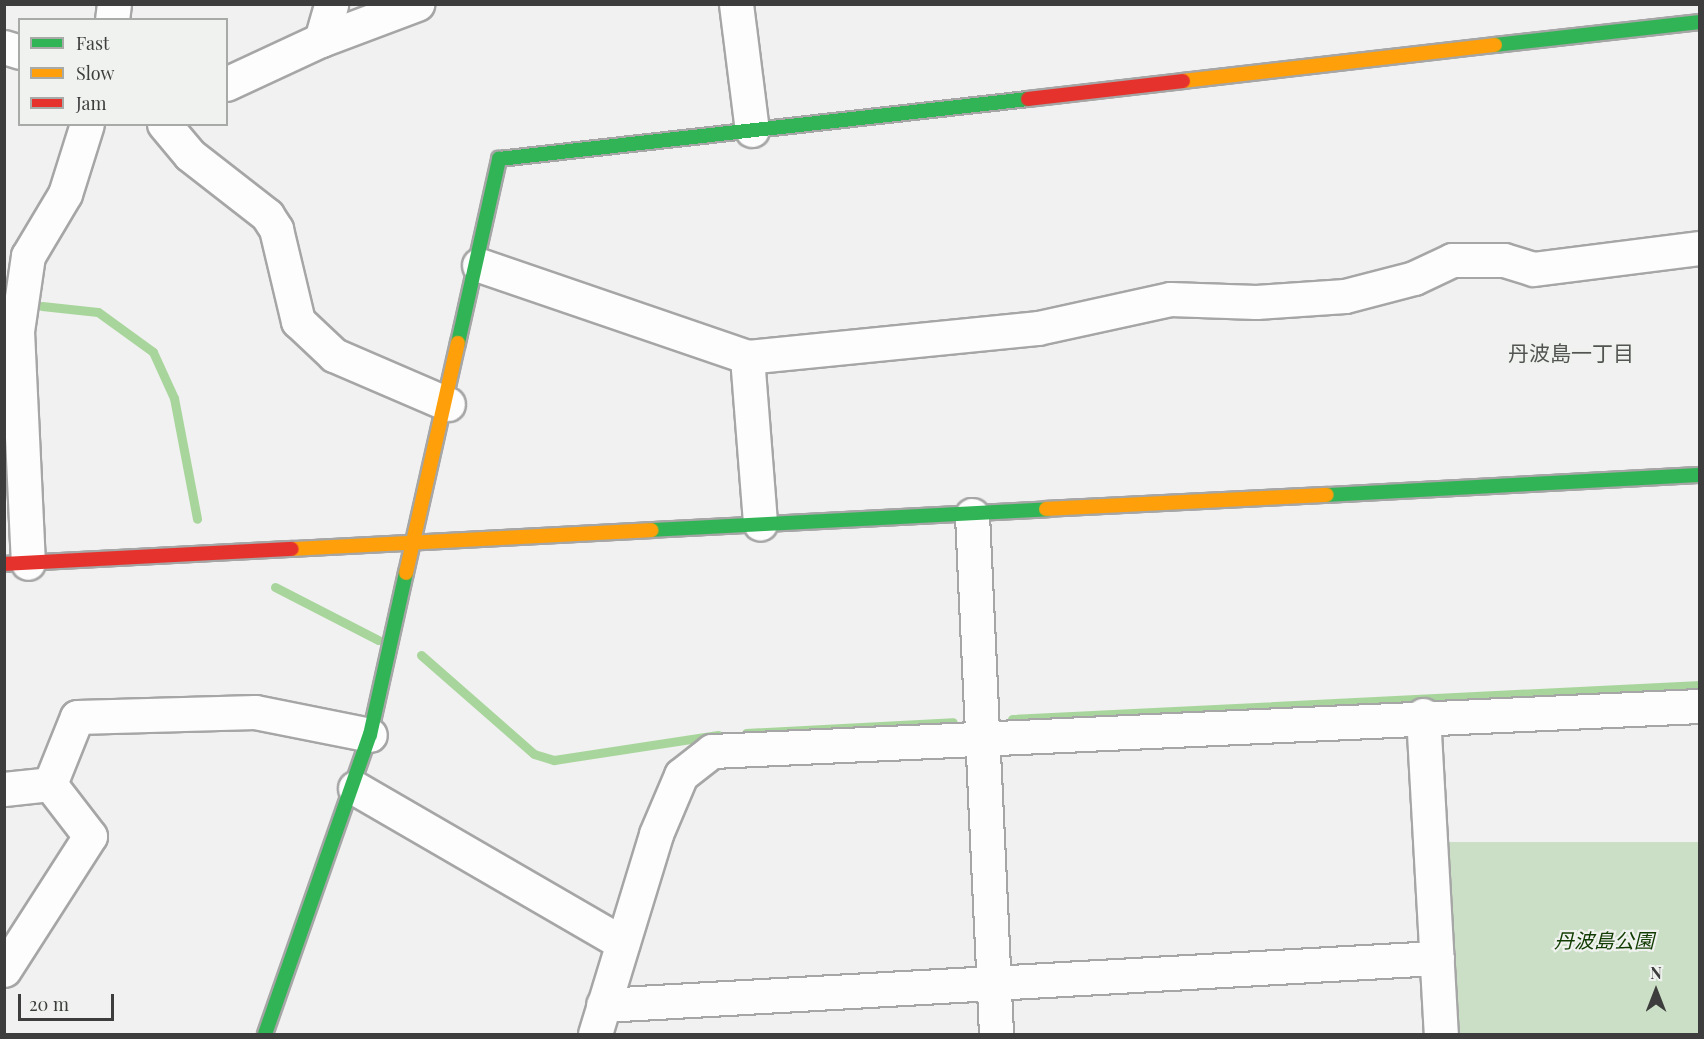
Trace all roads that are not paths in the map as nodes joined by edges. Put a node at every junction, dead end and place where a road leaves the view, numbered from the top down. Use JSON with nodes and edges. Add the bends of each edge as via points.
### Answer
{"nodes":[{"id":1,"x":331,"y":4,"type":"edge"},
{"id":2,"x":417,"y":4,"type":"edge"},
{"id":3,"x":736,"y":4,"type":"edge"},
{"id":4,"x":1700,"y":22,"type":"edge"},
{"id":5,"x":321,"y":40,"type":"junction"},
{"id":6,"x":228,"y":83,"type":"edge"},
{"id":7,"x":86,"y":126,"type":"edge"},
{"id":8,"x":166,"y":126,"type":"edge"},
{"id":9,"x":752,"y":130,"type":"junction"},
{"id":10,"x":1700,"y":248,"type":"edge"},
{"id":11,"x":16,"y":249,"type":"edge"},
{"id":12,"x":479,"y":265,"type":"junction"},
{"id":13,"x":11,"y":331,"type":"edge"},
{"id":14,"x":747,"y":357,"type":"junction"},
{"id":15,"x":448,"y":404,"type":"junction"},
{"id":16,"x":1700,"y":475,"type":"edge"},
{"id":17,"x":972,"y":515,"type":"junction"},
{"id":18,"x":759,"y":523,"type":"junction"},
{"id":19,"x":416,"y":547,"type":"junction"},
{"id":20,"x":16,"y":564,"type":"edge"},
{"id":21,"x":1700,"y":706,"type":"edge"},
{"id":22,"x":1423,"y":715,"type":"junction"},
{"id":23,"x":370,"y":735,"type":"junction"},
{"id":24,"x":983,"y":737,"type":"junction"},
{"id":25,"x":50,"y":784,"type":"junction"},
{"id":26,"x":355,"y":788,"type":"junction"},
{"id":27,"x":4,"y":789,"type":"edge"},
{"id":28,"x":622,"y":943,"type":"junction"},
{"id":29,"x":1437,"y":958,"type":"junction"},
{"id":30,"x":4,"y":970,"type":"edge"},
{"id":31,"x":994,"y":987,"type":"junction"},
{"id":32,"x":599,"y":1020,"type":"edge"},
{"id":33,"x":265,"y":1035,"type":"edge"},
{"id":34,"x":996,"y":1035,"type":"edge"},
{"id":35,"x":1441,"y":1035,"type":"edge"}],
"edges":[{"from":1,"to":5,"type":"street"},
{"from":2,"to":5,"type":"street"},
{"from":3,"to":9,"type":"street"},
{"from":4,"to":9,"type":"street"},
{"from":5,"to":6,"type":"street"},
{"from":7,"to":11,"type":"street","via":[[65,194]]},
{"from":8,"to":15,"type":"street","via":[[190,155],[267,215],[276,229],[298,321],[334,355]]},
{"from":9,"to":12,"type":"street","via":[[499,159]]},
{"from":10,"to":14,"type":"street","via":[[1533,269],[1504,260],[1452,260],[1414,278],[1345,296],[1256,302],[1170,298],[1038,328]]},
{"from":11,"to":13,"type":"street"},
{"from":12,"to":14,"type":"street"},
{"from":12,"to":15,"type":"street"},
{"from":13,"to":20,"type":"street"},
{"from":14,"to":18,"type":"street"},
{"from":15,"to":19,"type":"street"},
{"from":16,"to":17,"type":"street"},
{"from":17,"to":18,"type":"street"},
{"from":17,"to":24,"type":"street"},
{"from":18,"to":19,"type":"street"},
{"from":19,"to":20,"type":"street"},
{"from":19,"to":23,"type":"street"},
{"from":21,"to":22,"type":"street"},
{"from":22,"to":24,"type":"street"},
{"from":22,"to":29,"type":"street"},
{"from":23,"to":25,"type":"street","via":[[255,712],[77,717]]},
{"from":23,"to":26,"type":"street"},
{"from":24,"to":28,"type":"street","via":[[712,752],[681,775],[656,834]]},
{"from":24,"to":31,"type":"street"},
{"from":25,"to":27,"type":"street"},
{"from":25,"to":30,"type":"street","via":[[90,836]]},
{"from":26,"to":28,"type":"street"},
{"from":26,"to":33,"type":"street"},
{"from":28,"to":32,"type":"street"},
{"from":29,"to":31,"type":"street"},
{"from":29,"to":35,"type":"street"},
{"from":31,"to":32,"type":"street"},
{"from":31,"to":34,"type":"street"}]}
